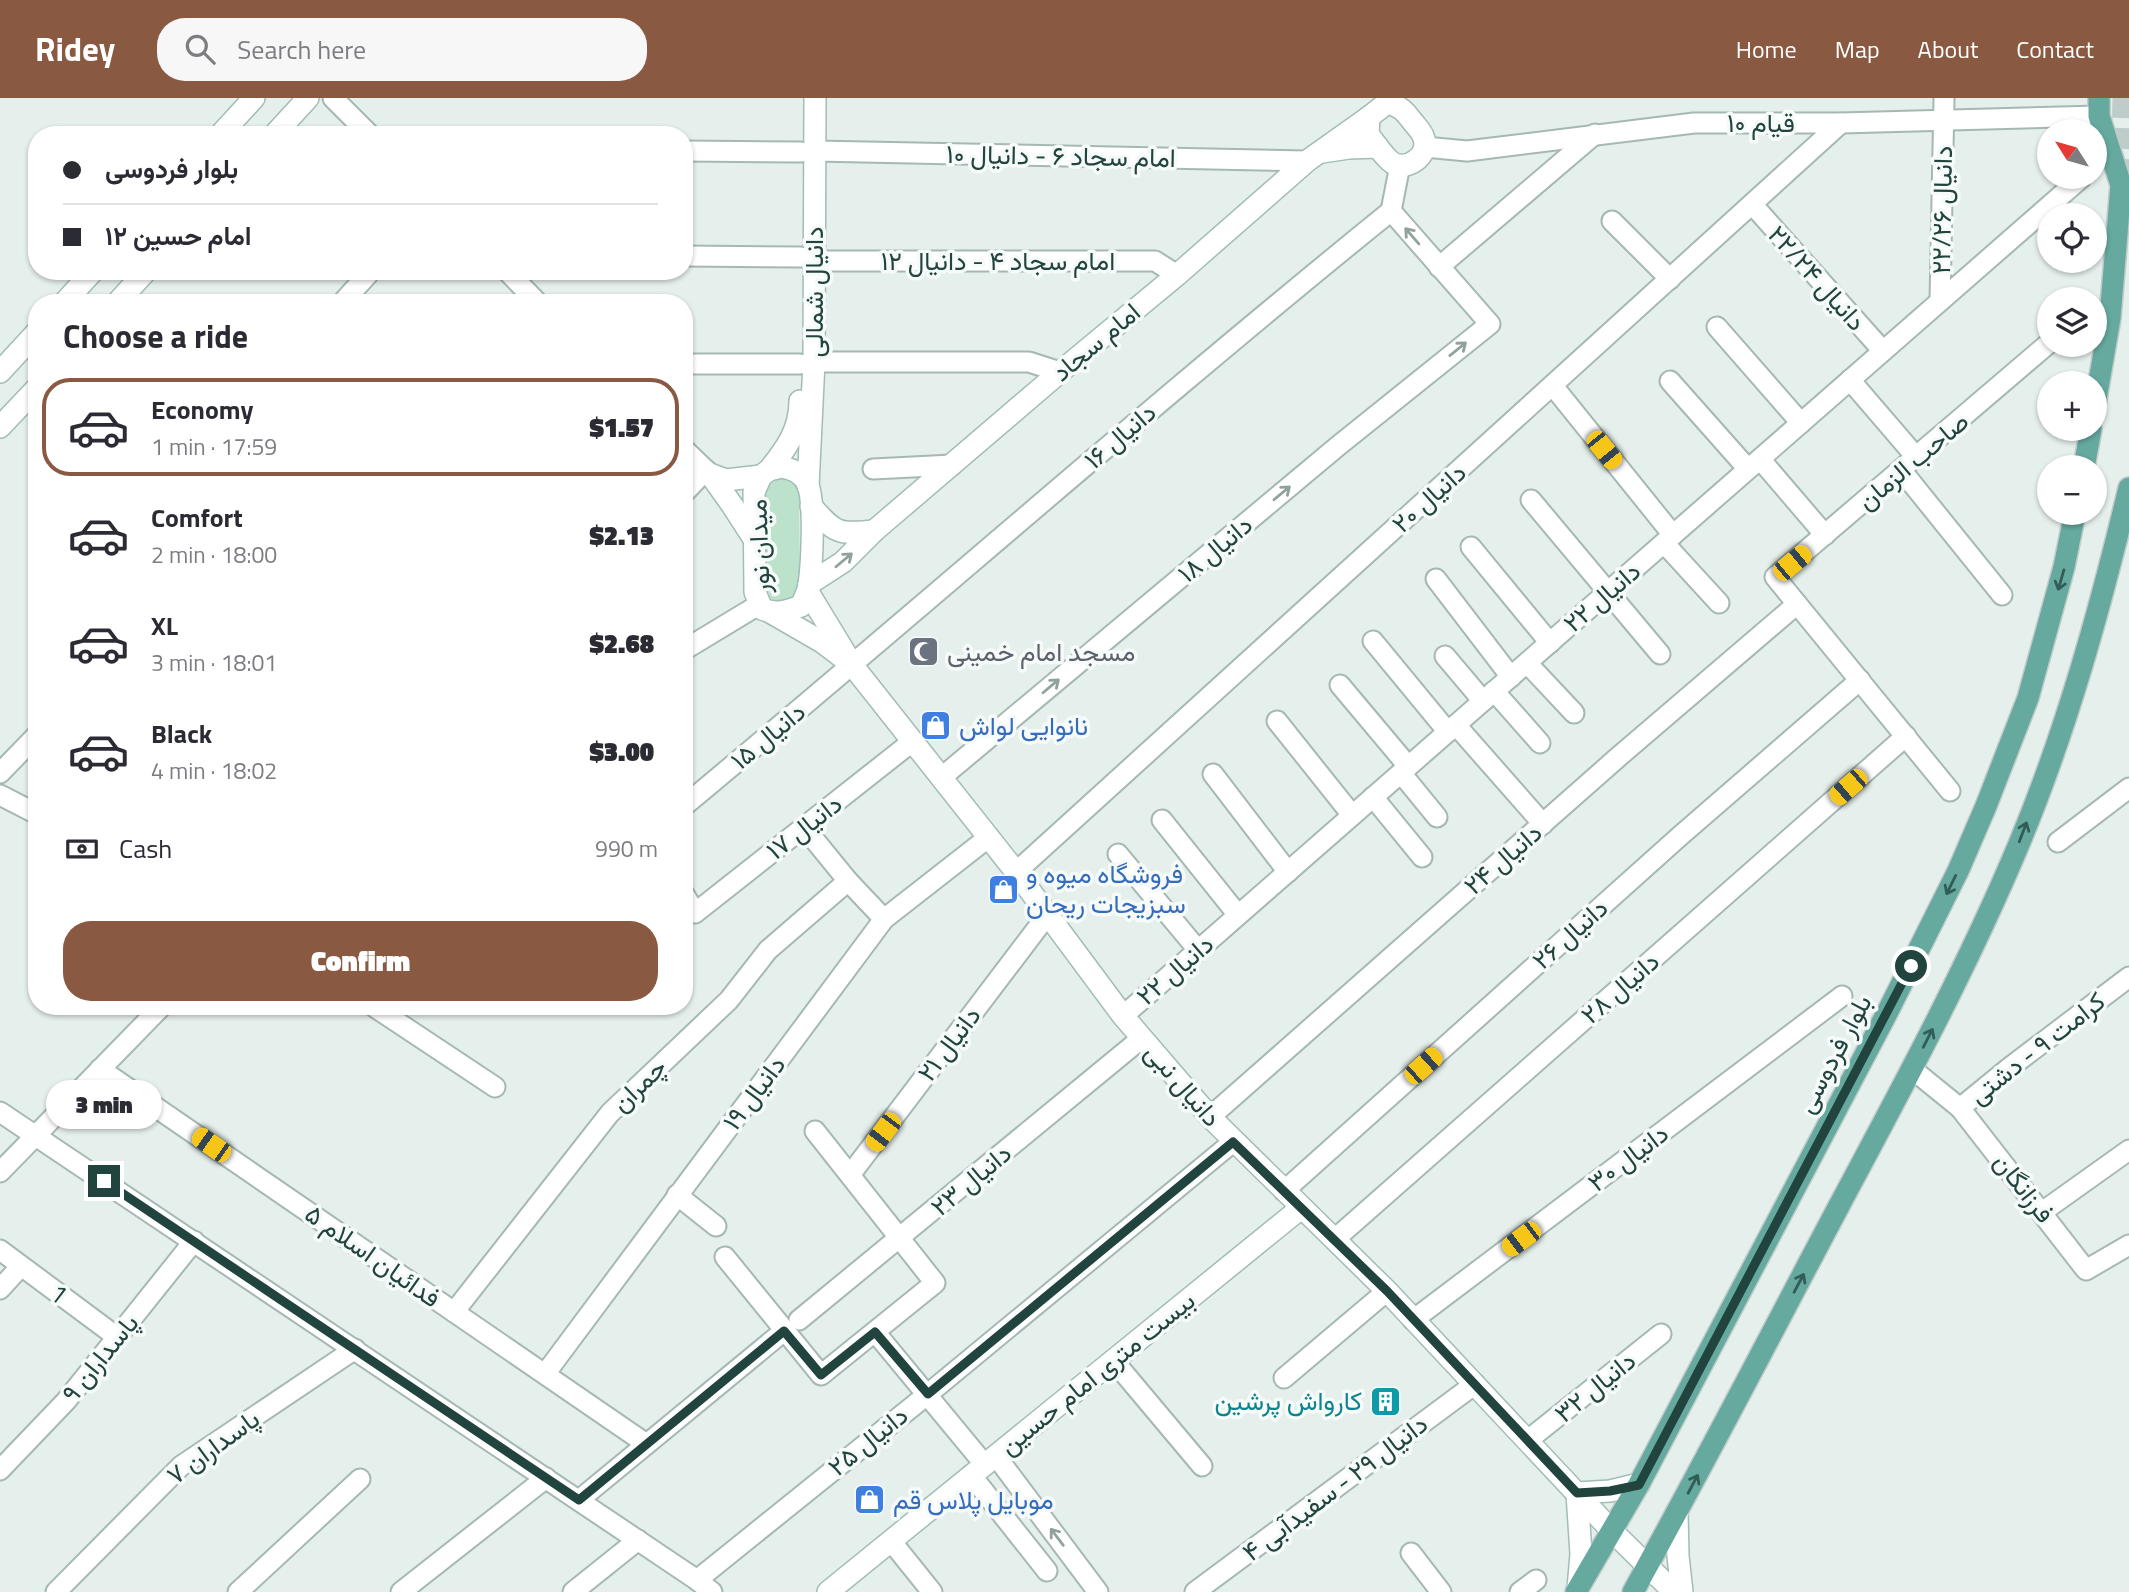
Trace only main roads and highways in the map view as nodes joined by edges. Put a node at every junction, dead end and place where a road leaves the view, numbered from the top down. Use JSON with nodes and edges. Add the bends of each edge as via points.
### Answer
{"nodes":[{"id":1,"x":254,"y":98,"type":"edge"},
{"id":2,"x":308,"y":98,"type":"edge"},
{"id":3,"x":802,"y":98,"type":"edge"},
{"id":4,"x":815,"y":98,"type":"edge"},
{"id":5,"x":1387,"y":101,"type":"edge"},
{"id":6,"x":2099,"y":107,"type":"edge"},
{"id":7,"x":1369,"y":117,"type":"junction"},
{"id":8,"x":228,"y":126,"type":"edge"},
{"id":9,"x":282,"y":126,"type":"edge"},
{"id":10,"x":1378,"y":147,"type":"junction"},
{"id":11,"x":808,"y":151,"type":"junction"},
{"id":12,"x":1312,"y":157,"type":"junction"},
{"id":13,"x":85,"y":280,"type":"edge"},
{"id":14,"x":138,"y":280,"type":"edge"},
{"id":15,"x":72,"y":294,"type":"edge"},
{"id":16,"x":125,"y":294,"type":"edge"},
{"id":17,"x":28,"y":342,"type":"edge"},
{"id":18,"x":807,"y":363,"type":"junction"},
{"id":19,"x":2101,"y":371,"type":"edge"},
{"id":20,"x":0,"y":372,"type":"edge"},
{"id":21,"x":28,"y":399,"type":"edge"},
{"id":22,"x":0,"y":427,"type":"edge"},
{"id":23,"x":765,"y":473,"type":"junction"},
{"id":24,"x":2129,"y":488,"type":"edge"},
{"id":25,"x":810,"y":496,"type":"junction"},
{"id":26,"x":2073,"y":525,"type":"edge"},
{"id":27,"x":874,"y":531,"type":"junction"},
{"id":28,"x":755,"y":541,"type":"junction"},
{"id":29,"x":808,"y":588,"type":"junction"},
{"id":30,"x":765,"y":608,"type":"junction"},
{"id":31,"x":853,"y":666,"type":"junction"},
{"id":32,"x":1301,"y":1208,"type":"junction"},
{"id":33,"x":1639,"y":1485,"type":"junction"},
{"id":34,"x":1577,"y":1493,"type":"junction"},
{"id":35,"x":1677,"y":1512,"type":"junction"},
{"id":36,"x":1612,"y":1530,"type":"junction"},
{"id":37,"x":1649,"y":1566,"type":"junction"},
{"id":38,"x":1577,"y":1590,"type":"edge"},
{"id":39,"x":828,"y":1592,"type":"edge"},
{"id":40,"x":1633,"y":1592,"type":"edge"},
{"id":41,"x":1674,"y":1592,"type":"edge"},
{"id":42,"x":1682,"y":1592,"type":"edge"}],
"edges":[{"from":1,"to":8,"type":"main road"},
{"from":2,"to":9,"type":"main road"},
{"from":3,"to":11,"type":"main road","name":"دانیال شمالی"},
{"from":4,"to":11,"type":"main road","name":"دانیال شمالی"},
{"from":5,"to":7,"type":"main road"},
{"from":5,"to":10,"type":"main road","via":[[1405,111],[1424,137],[1425,148],[1420,158],[1400,165]]},
{"from":6,"to":19,"type":"main road","via":[[2121,185]]},
{"from":7,"to":10,"type":"main road","via":[[1368,134]]},
{"from":7,"to":12,"type":"main road","name":"امام سجاد"},
{"from":10,"to":12,"type":"main road"},
{"from":11,"to":18,"type":"main road","name":"دانیال شمالی"},
{"from":12,"to":27,"type":"main road","name":"امام سجاد"},
{"from":13,"to":15,"type":"main road"},
{"from":14,"to":16,"type":"main road"},
{"from":17,"to":20,"type":"main road"},
{"from":18,"to":23,"type":"main road","name":"دانیال شمالی","via":[[796,428],[789,445]]},
{"from":18,"to":25,"type":"main road","name":"دانیال شمالی"},
{"from":21,"to":22,"type":"main road"},
{"from":23,"to":25,"type":"main road","name":"میدان نور","via":[[792,469],[803,477]]},
{"from":23,"to":28,"type":"main road","name":"میدان نور","via":[[754,492]]},
{"from":23,"to":28,"type":"main road","via":[[726,480],[708,472]]},
{"from":35,"to":24,"type":"main road","one_way":true,"via":[[1912,1069],[2000,887],[2082,664]]},
{"from":25,"to":27,"type":"main road","via":[[828,525],[841,533]]},
{"from":25,"to":29,"type":"main road","name":"میدان نور"},
{"from":26,"to":33,"type":"main road","name":"بلوار فردوسی","one_way":true,"via":[[2028,698],[1963,860]]},
{"from":29,"to":27,"type":"main road","name":"امام سجاد","one_way":true},
{"from":28,"to":30,"type":"main road","name":"میدان نور","via":[[755,592]]},
{"from":29,"to":30,"type":"main road","name":"میدان نور","via":[[801,606],[783,612]]},
{"from":29,"to":31,"type":"main road","name":"دانیال نبی"},
{"from":30,"to":31,"type":"main road","name":"دانیال نبی"},
{"from":31,"to":32,"type":"main road","name":"دانیال نبی","via":[[1123,1016],[1233,1142]]},
{"from":32,"to":34,"type":"main road","name":"دانیال نبی","via":[[1387,1291]]},
{"from":32,"to":39,"type":"main road","name":"بیست متری امام حسین"},
{"from":33,"to":34,"type":"main road"},
{"from":33,"to":36,"type":"main road","name":"بلوار فردوسی"},
{"from":34,"to":36,"type":"main road","name":"دانیال نبی"},
{"from":34,"to":38,"type":"main road","via":[[1581,1554]]},
{"from":35,"to":37,"type":"main road"},
{"from":35,"to":42,"type":"main road"},
{"from":36,"to":37,"type":"main road","name":"دانیال نبی"},
{"from":36,"to":38,"type":"main road","name":"بلوار فردوسی"},
{"from":37,"to":40,"type":"main road"},
{"from":37,"to":41,"type":"main road","name":"دانیال نبی"}]}
